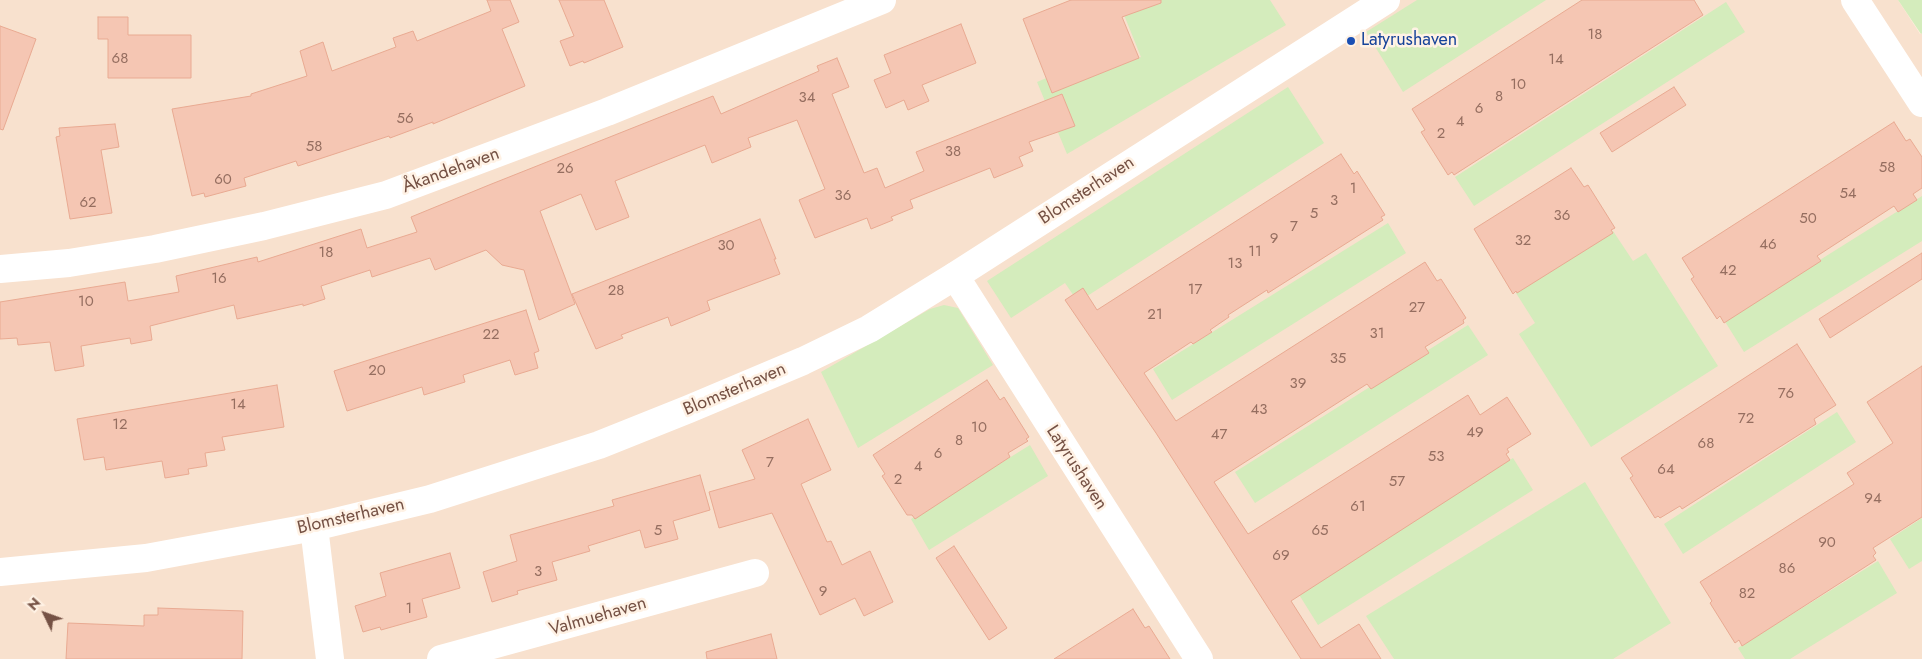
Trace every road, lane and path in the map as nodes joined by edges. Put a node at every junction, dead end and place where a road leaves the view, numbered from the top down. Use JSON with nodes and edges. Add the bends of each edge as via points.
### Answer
{"nodes":[{"id":1,"x":882,"y":0,"type":"edge"},
{"id":2,"x":1386,"y":0,"type":"edge"},
{"id":3,"x":1855,"y":0,"type":"edge"},
{"id":4,"x":1922,"y":103,"type":"edge"},
{"id":5,"x":0,"y":269,"type":"edge"},
{"id":6,"x":955,"y":276,"type":"junction"},
{"id":7,"x":314,"y":527,"type":"junction"},
{"id":8,"x":0,"y":572,"type":"edge"},
{"id":9,"x":755,"y":573,"type":"dead end"},
{"id":10,"x":330,"y":659,"type":"edge"},
{"id":11,"x":441,"y":659,"type":"edge"},
{"id":12,"x":1199,"y":659,"type":"edge"}],
"edges":[{"from":1,"to":5,"type":"street","name":"Åkandehaven","via":[[607,112],[386,195],[155,249],[69,263]]},
{"from":2,"to":6,"type":"street","name":"Blomsterhaven"},
{"from":3,"to":4,"type":"street"},
{"from":6,"to":7,"type":"street","name":"Blomsterhaven","via":[[869,329],[803,361],[599,446],[430,499]]},
{"from":6,"to":12,"type":"street","name":"Latyrushaven"},
{"from":7,"to":8,"type":"street","name":"Blomsterhaven","via":[[146,558]]},
{"from":7,"to":10,"type":"street"},
{"from":9,"to":11,"type":"street","name":"Valmuehaven"}]}
